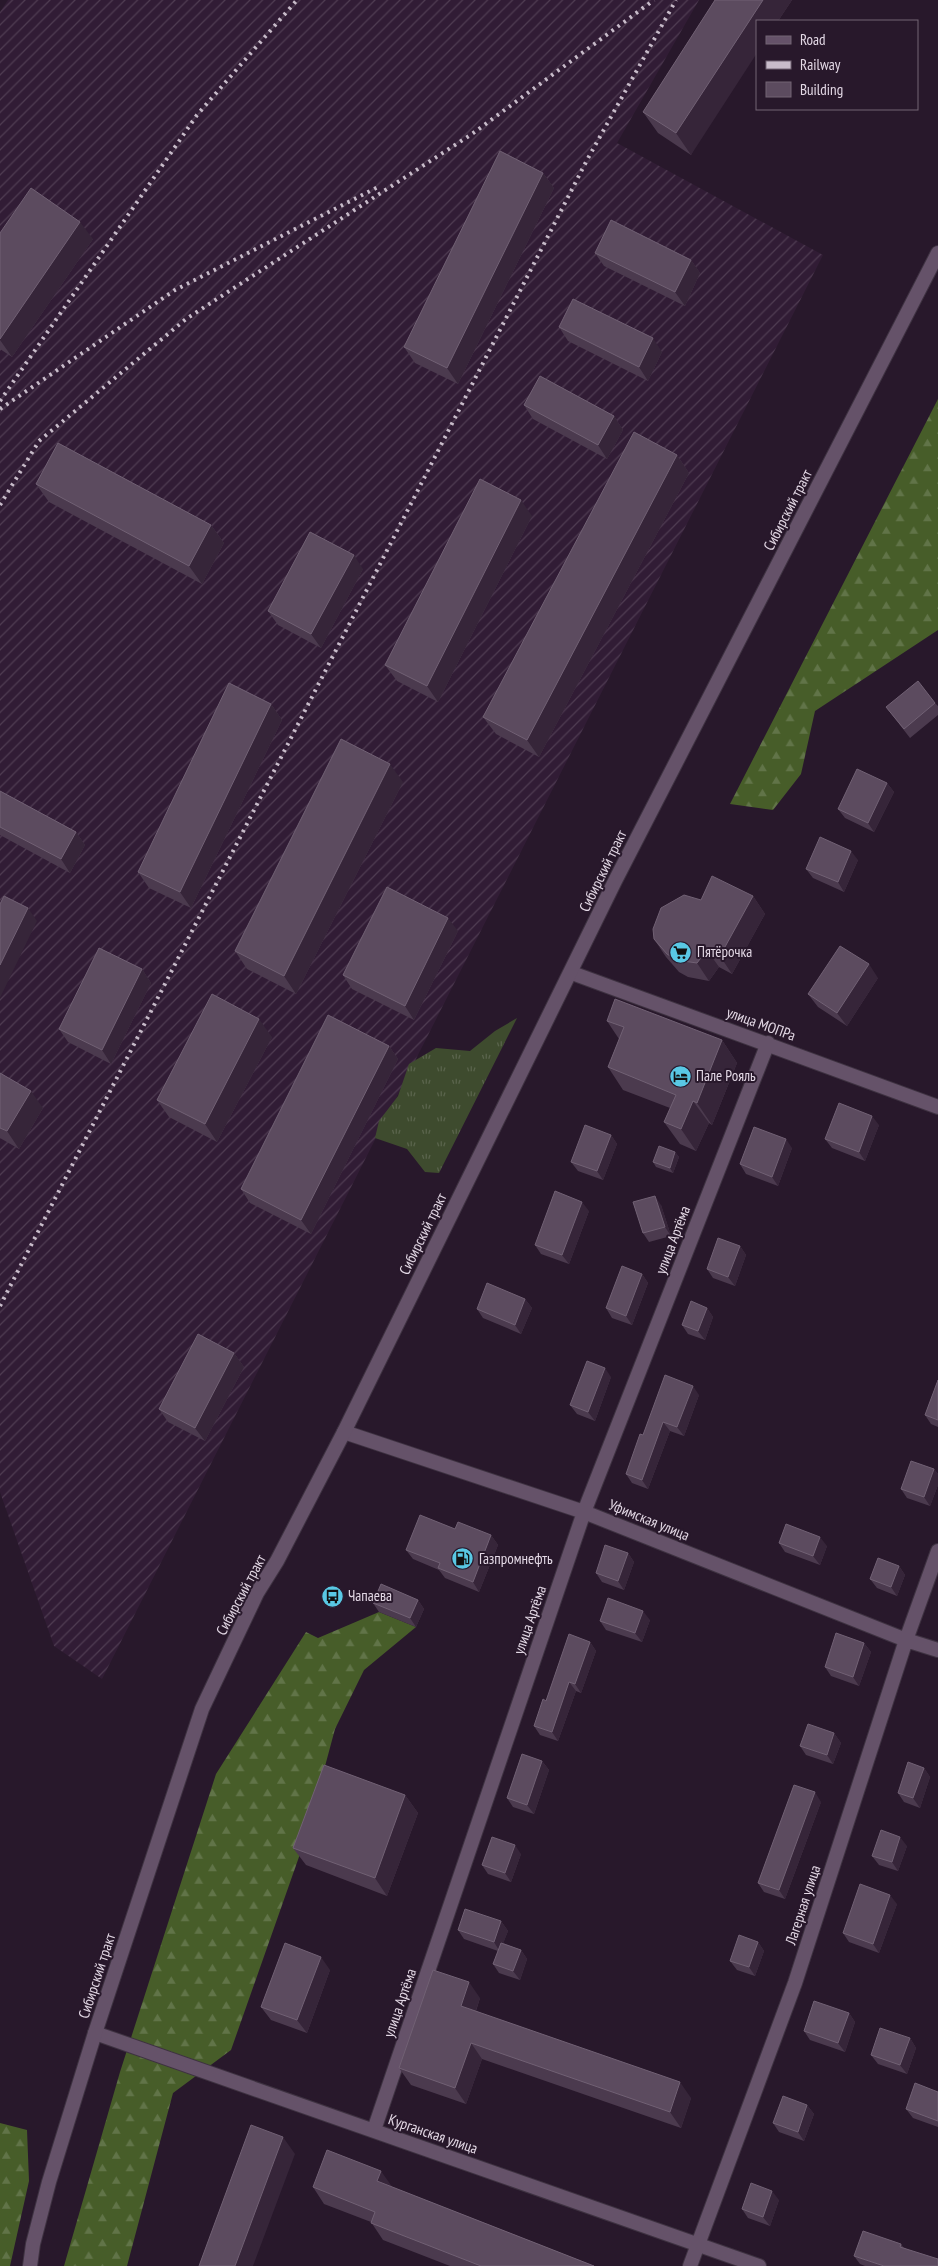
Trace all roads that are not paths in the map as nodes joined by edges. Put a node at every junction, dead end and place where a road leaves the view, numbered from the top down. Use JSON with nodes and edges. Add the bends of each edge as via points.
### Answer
{"nodes":[{"id":1,"x":938,"y":253,"type":"edge"},
{"id":2,"x":572,"y":973,"type":"junction"},
{"id":3,"x":768,"y":1043,"type":"junction"},
{"id":4,"x":938,"y":1107,"type":"edge"},
{"id":5,"x":344,"y":1432,"type":"junction"},
{"id":6,"x":584,"y":1512,"type":"junction"},
{"id":7,"x":938,"y":1551,"type":"edge"},
{"id":8,"x":906,"y":1640,"type":"junction"},
{"id":9,"x":938,"y":1650,"type":"edge"},
{"id":10,"x":95,"y":2033,"type":"junction"},
{"id":11,"x":374,"y":2130,"type":"junction"},
{"id":12,"x":698,"y":2244,"type":"junction"},
{"id":13,"x":30,"y":2266,"type":"edge"},
{"id":14,"x":690,"y":2266,"type":"edge"},
{"id":15,"x":759,"y":2266,"type":"edge"}],
"edges":[{"from":1,"to":2,"type":"street","name":"Сибирский тракт","via":[[615,881]]},
{"from":2,"to":3,"type":"street","name":"улица МОПРа"},
{"from":2,"to":5,"type":"street","name":"Сибирский тракт","via":[[518,1076]]},
{"from":3,"to":4,"type":"street","name":"улица МОПРа"},
{"from":3,"to":6,"type":"street","name":"улица Артёма"},
{"from":5,"to":6,"type":"street","name":"Уфимская улица"},
{"from":5,"to":10,"type":"street","name":"Сибирский тракт","via":[[257,1593],[202,1709]]},
{"from":6,"to":8,"type":"street","name":"Уфимская улица"},
{"from":6,"to":11,"type":"street","name":"улица Артёма"},
{"from":7,"to":8,"type":"street","name":"Лагерная улица"},
{"from":8,"to":9,"type":"street","name":"Уфимская улица"},
{"from":8,"to":12,"type":"street","name":"Лагерная улица","via":[[795,1983]]},
{"from":10,"to":11,"type":"street","name":"Курганская улица"},
{"from":10,"to":13,"type":"street","name":"Сибирский тракт","via":[[49,2182]]},
{"from":11,"to":12,"type":"street","name":"Курганская улица"},
{"from":12,"to":14,"type":"street","name":"Лагерная улица"},
{"from":12,"to":15,"type":"street","name":"Курганская улица"}]}
